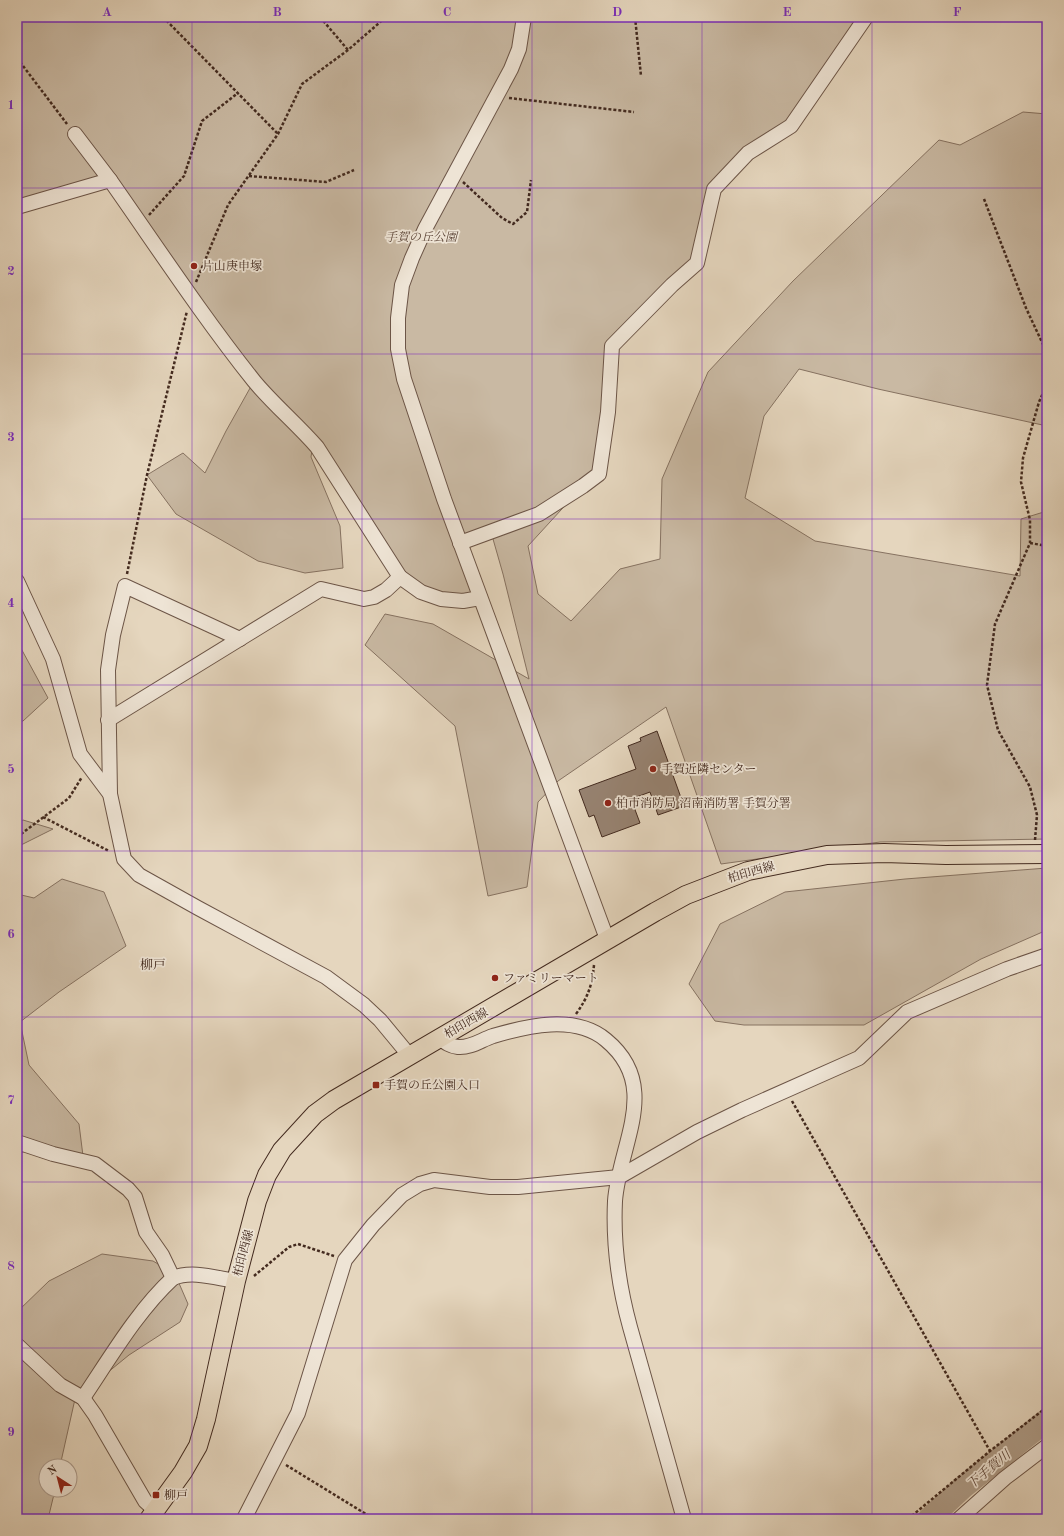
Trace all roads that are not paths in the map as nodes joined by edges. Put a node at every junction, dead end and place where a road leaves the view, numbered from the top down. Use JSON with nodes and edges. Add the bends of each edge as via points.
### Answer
{"nodes":[{"id":1,"x":524,"y":17,"type":"edge"},
{"id":2,"x":866,"y":17,"type":"edge"},
{"id":3,"x":75,"y":134,"type":"road end"},
{"id":4,"x":110,"y":180,"type":"junction"},
{"id":5,"x":17,"y":207,"type":"edge"},
{"id":6,"x":460,"y":543,"type":"junction"},
{"id":7,"x":400,"y":577,"type":"junction"},
{"id":8,"x":17,"y":581,"type":"edge"},
{"id":9,"x":480,"y":598,"type":"junction"},
{"id":10,"x":240,"y":639,"type":"junction"},
{"id":11,"x":108,"y":720,"type":"junction"},
{"id":12,"x":110,"y":794,"type":"junction"},
{"id":13,"x":1040,"y":854,"type":"edge"},
{"id":14,"x":601,"y":943,"type":"junction"},
{"id":15,"x":1047,"y":955,"type":"edge"},
{"id":16,"x":440,"y":1038,"type":"junction"},
{"id":17,"x":409,"y":1055,"type":"junction"},
{"id":18,"x":17,"y":1142,"type":"edge"},
{"id":19,"x":619,"y":1177,"type":"junction"},
{"id":20,"x":173,"y":1278,"type":"junction"},
{"id":21,"x":234,"y":1287,"type":"junction"},
{"id":22,"x":17,"y":1345,"type":"edge"},
{"id":23,"x":83,"y":1398,"type":"junction"},
{"id":24,"x":1047,"y":1446,"type":"edge"},
{"id":25,"x":152,"y":1515,"type":"edge"},
{"id":26,"x":244,"y":1519,"type":"edge"},
{"id":27,"x":684,"y":1519,"type":"edge"},
{"id":28,"x":959,"y":1519,"type":"edge"}],
"edges":[{"from":1,"to":6,"type":"street","via":[[520,49],[511,69],[425,228],[402,285],[398,349],[404,379]]},
{"from":2,"to":6,"type":"street","via":[[791,126],[748,153],[714,189],[697,263],[612,346],[608,412],[599,474],[539,514]]},
{"from":3,"to":4,"type":"street"},
{"from":4,"to":5,"type":"street"},
{"from":4,"to":7,"type":"street","via":[[254,381],[317,447]]},
{"from":6,"to":9,"type":"street"},
{"from":7,"to":9,"type":"street","via":[[421,592],[441,599],[463,601]]},
{"from":7,"to":10,"type":"street","via":[[386,590],[364,599],[321,589]]},
{"from":8,"to":12,"type":"street","via":[[53,659],[80,754]]},
{"from":9,"to":14,"type":"street"},
{"from":10,"to":11,"type":"street"},
{"from":10,"to":11,"type":"street","via":[[125,586],[108,670]]},
{"from":11,"to":12,"type":"street"},
{"from":12,"to":17,"type":"street","via":[[124,859],[139,875],[326,977],[380,1020]]},
{"from":13,"to":14,"type":"main road","name":"柏印西線","via":[[827,855],[783,863],[748,871],[692,892]]},
{"from":14,"to":16,"type":"main road","name":"柏印西線"},
{"from":15,"to":19,"type":"street","via":[[1007,969],[907,1012],[859,1058],[697,1132]]},
{"from":16,"to":17,"type":"main road","name":"柏印西線"},
{"from":16,"to":19,"type":"street","via":[[450,1046],[471,1046],[492,1037],[543,1025],[568,1024],[587,1029],[604,1038],[626,1061],[633,1081],[635,1103]]},
{"from":17,"to":21,"type":"main road","name":"柏印西線","via":[[321,1109],[282,1150],[267,1174],[257,1201]]},
{"from":18,"to":20,"type":"street","via":[[95,1164],[128,1188],[135,1197],[146,1232],[162,1255]]},
{"from":19,"to":26,"type":"street","via":[[518,1187],[490,1187],[434,1180],[420,1184],[402,1195],[373,1225],[345,1260],[298,1413]]},
{"from":19,"to":27,"type":"street","via":[[615,1201],[616,1242],[623,1301]]},
{"from":20,"to":21,"type":"street","via":[[194,1274]]},
{"from":20,"to":23,"type":"street","via":[[138,1318]]},
{"from":21,"to":25,"type":"main road","name":"柏印西線","via":[[198,1446]]},
{"from":22,"to":23,"type":"street","via":[[60,1385]]},
{"from":23,"to":25,"type":"street","via":[[95,1414]]},
{"from":24,"to":28,"type":"street","via":[[1005,1478]]}]}
